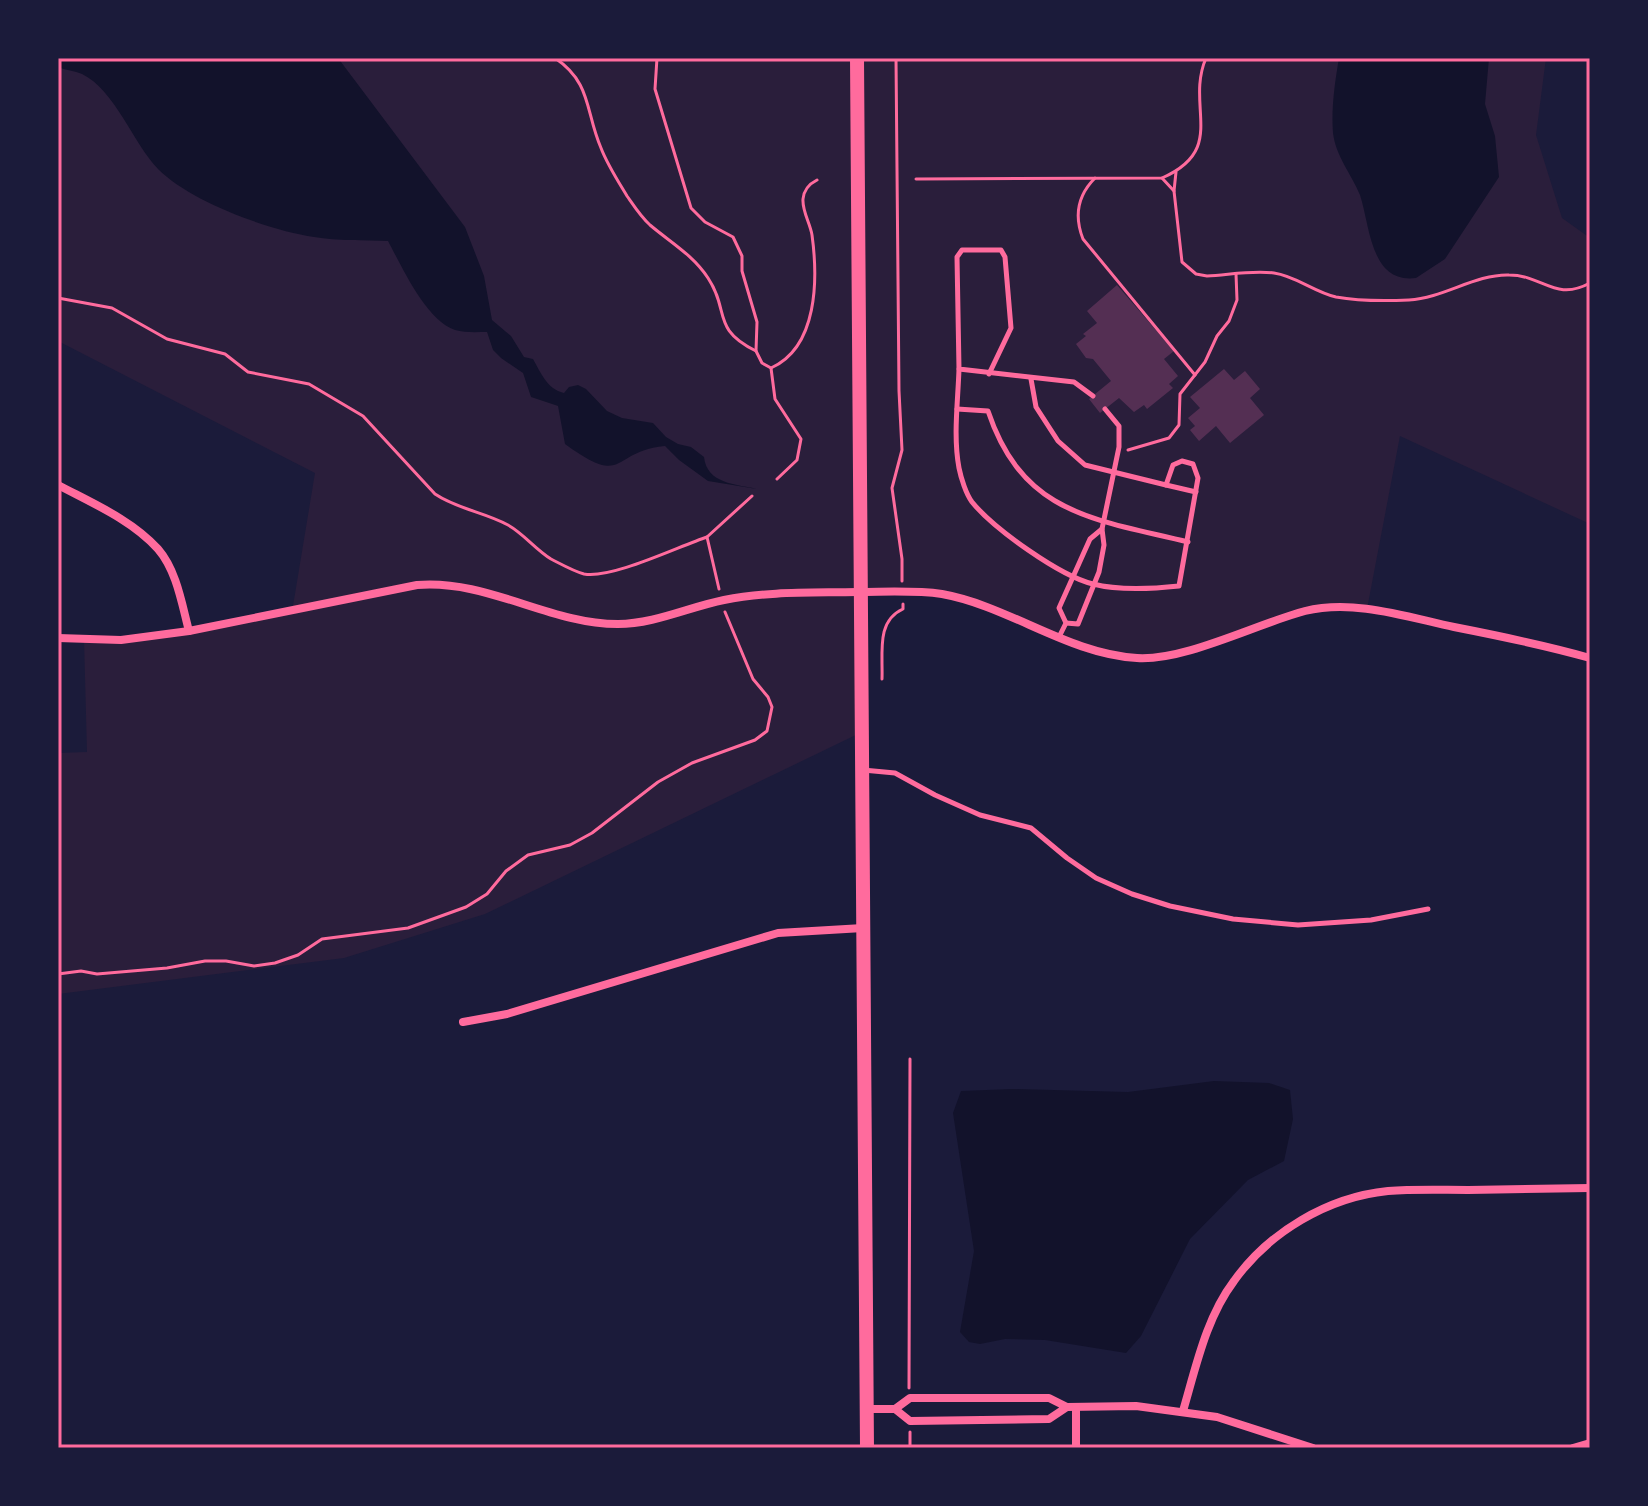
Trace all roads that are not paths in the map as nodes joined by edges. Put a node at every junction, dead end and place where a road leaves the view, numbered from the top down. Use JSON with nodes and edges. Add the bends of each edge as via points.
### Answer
{"nodes":[{"id":1,"x":857,"y":58,"type":"edge"},
{"id":2,"x":959,"y":369,"type":"junction"},
{"id":3,"x":989,"y":374,"type":"junction"},
{"id":4,"x":1031,"y":379,"type":"junction"},
{"id":5,"x":1093,"y":396,"type":"dead end"},
{"id":6,"x":957,"y":409,"type":"junction"},
{"id":7,"x":1105,"y":409,"type":"dead end"},
{"id":8,"x":1115,"y":474,"type":"junction"},
{"id":9,"x":58,"y":485,"type":"edge"},
{"id":10,"x":1166,"y":485,"type":"junction"},
{"id":11,"x":1196,"y":492,"type":"junction"},
{"id":12,"x":1104,"y":522,"type":"junction"},
{"id":13,"x":1102,"y":529,"type":"junction"},
{"id":14,"x":1188,"y":542,"type":"junction"},
{"id":15,"x":1075,"y":578,"type":"junction"},
{"id":16,"x":1094,"y":585,"type":"junction"},
{"id":17,"x":860,"y":592,"type":"junction"},
{"id":18,"x":1066,"y":623,"type":"junction"},
{"id":19,"x":189,"y":631,"type":"junction"},
{"id":20,"x":1059,"y":637,"type":"junction"},
{"id":21,"x":58,"y":638,"type":"edge"},
{"id":22,"x":1590,"y":658,"type":"edge"},
{"id":23,"x":862,"y":770,"type":"junction"},
{"id":24,"x":1428,"y":909,"type":"dead end"},
{"id":25,"x":863,"y":928,"type":"junction"},
{"id":26,"x":463,"y":1022,"type":"dead end"},
{"id":27,"x":1590,"y":1188,"type":"edge"},
{"id":28,"x":1071,"y":1407,"type":"junction"},
{"id":29,"x":866,"y":1409,"type":"junction"},
{"id":30,"x":895,"y":1409,"type":"junction"},
{"id":31,"x":1183,"y":1411,"type":"junction"},
{"id":32,"x":1590,"y":1443,"type":"edge"},
{"id":33,"x":867,"y":1448,"type":"edge"},
{"id":34,"x":1076,"y":1448,"type":"edge"},
{"id":35,"x":1313,"y":1448,"type":"edge"},
{"id":36,"x":1573,"y":1448,"type":"edge"}],
"edges":[{"from":1,"to":17,"type":"main road"},
{"from":2,"to":3,"type":"lane"},
{"from":2,"to":3,"type":"lane","via":[[957,257],[962,250],[1001,250],[1011,328]]},
{"from":2,"to":6,"type":"lane"},
{"from":3,"to":4,"type":"lane"},
{"from":4,"to":5,"type":"lane","via":[[1074,382]]},
{"from":4,"to":8,"type":"lane","via":[[1036,407],[1058,441],[1085,465]]},
{"from":6,"to":12,"type":"lane","via":[[988,411],[996,436],[1026,480],[1069,511]]},
{"from":6,"to":15,"type":"lane","via":[[959,468],[970,500],[1006,535]]},
{"from":7,"to":8,"type":"lane","via":[[1119,426]]},
{"from":8,"to":10,"type":"lane"},
{"from":8,"to":12,"type":"lane"},
{"from":9,"to":19,"type":"street","via":[[119,517],[159,550],[177,586]]},
{"from":10,"to":11,"type":"lane"},
{"from":10,"to":11,"type":"lane","via":[[1173,465],[1182,461],[1193,464]]},
{"from":11,"to":14,"type":"lane"},
{"from":12,"to":13,"type":"lane"},
{"from":12,"to":14,"type":"lane"},
{"from":13,"to":15,"type":"lane","via":[[1090,539]]},
{"from":13,"to":16,"type":"lane","via":[[1104,545]]},
{"from":14,"to":16,"type":"lane","via":[[1179,586]]},
{"from":15,"to":16,"type":"lane"},
{"from":15,"to":18,"type":"lane","via":[[1059,608]]},
{"from":16,"to":18,"type":"lane","via":[[1078,624]]},
{"from":17,"to":19,"type":"street","via":[[754,595],[621,624],[563,616],[462,587],[433,584]]},
{"from":17,"to":20,"type":"street","via":[[970,600]]},
{"from":17,"to":23,"type":"main road"},
{"from":18,"to":20,"type":"lane"},
{"from":19,"to":21,"type":"street","via":[[121,640]]},
{"from":20,"to":22,"type":"street","via":[[1112,655],[1160,658],[1306,611],[1350,608]]},
{"from":23,"to":24,"type":"lane","via":[[895,773],[980,815],[1031,828],[1096,878],[1170,906],[1298,925]]},
{"from":23,"to":25,"type":"main road"},
{"from":25,"to":26,"type":"street","via":[[778,933],[507,1014]]},
{"from":25,"to":29,"type":"main road"},
{"from":27,"to":31,"type":"street","via":[[1389,1191],[1313,1214],[1257,1253],[1233,1281],[1203,1341]]},
{"from":28,"to":30,"type":"street","via":[[1049,1398],[910,1398]]},
{"from":28,"to":30,"type":"street","via":[[1049,1419],[910,1421]]},
{"from":28,"to":31,"type":"street"},
{"from":28,"to":34,"type":"street"},
{"from":29,"to":30,"type":"street"},
{"from":29,"to":33,"type":"main road"},
{"from":31,"to":35,"type":"street"},
{"from":32,"to":36,"type":"street"}]}
